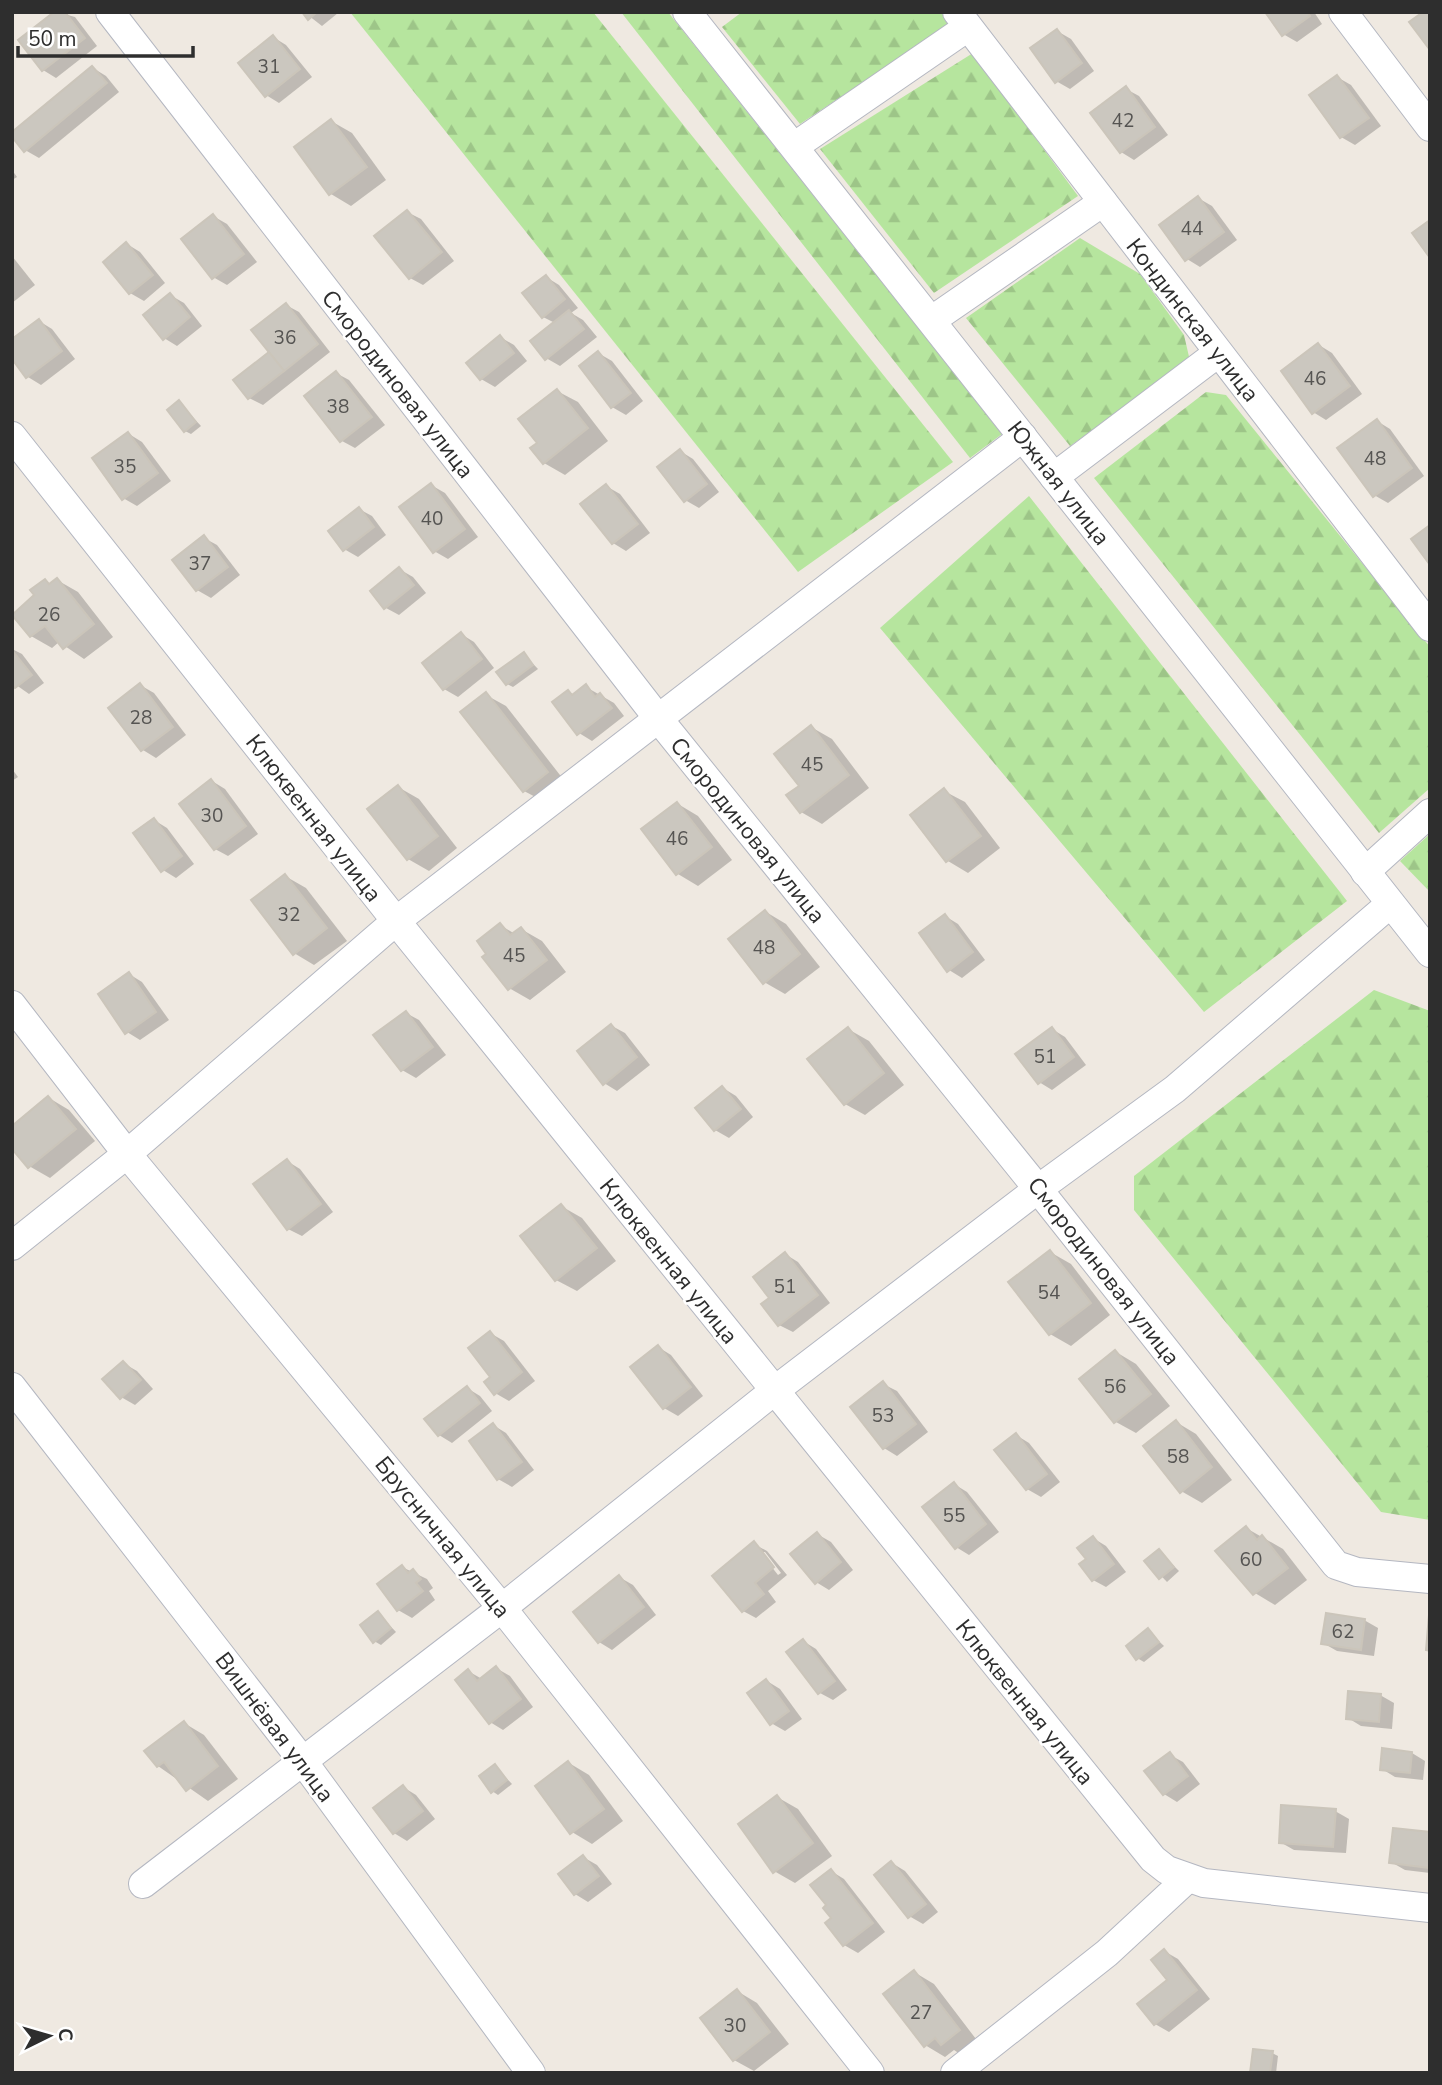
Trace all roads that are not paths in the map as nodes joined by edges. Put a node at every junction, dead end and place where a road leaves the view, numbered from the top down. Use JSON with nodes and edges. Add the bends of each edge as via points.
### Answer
{"nodes":[{"id":1,"x":110,"y":12,"type":"edge"},
{"id":2,"x":1343,"y":12,"type":"edge"},
{"id":3,"x":693,"y":14,"type":"edge"},
{"id":4,"x":962,"y":20,"type":"edge"},
{"id":5,"x":1430,"y":127,"type":"edge"},
{"id":6,"x":795,"y":146,"type":"junction"},
{"id":7,"x":1103,"y":202,"type":"junction"},
{"id":8,"x":932,"y":320,"type":"junction"},
{"id":9,"x":1219,"y":352,"type":"junction"},
{"id":10,"x":12,"y":436,"type":"edge"},
{"id":11,"x":1023,"y":437,"type":"junction"},
{"id":12,"x":1054,"y":477,"type":"junction"},
{"id":13,"x":1430,"y":627,"type":"edge"},
{"id":14,"x":657,"y":717,"type":"junction"},
{"id":15,"x":1430,"y":813,"type":"edge"},
{"id":16,"x":1365,"y":872,"type":"junction"},
{"id":17,"x":1390,"y":904,"type":"junction"},
{"id":18,"x":396,"y":921,"type":"junction"},
{"id":19,"x":1430,"y":953,"type":"edge"},
{"id":20,"x":12,"y":1005,"type":"edge"},
{"id":21,"x":127,"y":1154,"type":"junction"},
{"id":22,"x":1038,"y":1189,"type":"junction"},
{"id":23,"x":12,"y":1246,"type":"edge"},
{"id":24,"x":12,"y":1387,"type":"edge"},
{"id":25,"x":774,"y":1391,"type":"junction"},
{"id":26,"x":1430,"y":1579,"type":"edge"},
{"id":27,"x":502,"y":1608,"type":"junction"},
{"id":28,"x":302,"y":1760,"type":"junction"},
{"id":29,"x":1187,"y":1879,"type":"junction"},
{"id":30,"x":142,"y":1884,"type":"dead end"},
{"id":31,"x":1430,"y":1908,"type":"edge"},
{"id":32,"x":531,"y":2073,"type":"edge"},
{"id":33,"x":870,"y":2073,"type":"edge"},
{"id":34,"x":955,"y":2073,"type":"edge"}],
"edges":[{"from":1,"to":14,"type":"street","name":"Смородиновая улица"},
{"from":2,"to":5,"type":"street"},
{"from":3,"to":6,"type":"street","name":"Южная улица"},
{"from":4,"to":6,"type":"street"},
{"from":4,"to":7,"type":"street","name":"Кондинская улица"},
{"from":6,"to":8,"type":"street","name":"Южная улица"},
{"from":7,"to":8,"type":"street"},
{"from":7,"to":9,"type":"street","name":"Кондинская улица"},
{"from":8,"to":11,"type":"street","name":"Южная улица"},
{"from":9,"to":12,"type":"street"},
{"from":9,"to":13,"type":"street","name":"Кондинская улица"},
{"from":10,"to":18,"type":"street","name":"Клюквенная улица"},
{"from":11,"to":12,"type":"street","name":"Южная улица"},
{"from":11,"to":14,"type":"street"},
{"from":12,"to":16,"type":"street","name":"Южная улица"},
{"from":14,"to":18,"type":"street"},
{"from":14,"to":22,"type":"street","name":"Смородиновая улица"},
{"from":15,"to":16,"type":"street"},
{"from":16,"to":17,"type":"street","name":"Южная улица"},
{"from":17,"to":19,"type":"street","name":"Южная улица"},
{"from":17,"to":22,"type":"street","via":[[1175,1089]]},
{"from":18,"to":21,"type":"street"},
{"from":18,"to":25,"type":"street","name":"Клюквенная улица"},
{"from":20,"to":21,"type":"street","name":"Брусничная улица"},
{"from":21,"to":23,"type":"street"},
{"from":21,"to":27,"type":"street","name":"Брусничная улица"},
{"from":22,"to":25,"type":"street"},
{"from":22,"to":26,"type":"street","name":"Смородиновая улица","via":[[1336,1565],[1357,1572]]},
{"from":24,"to":28,"type":"street","name":"Вишнёвая улица"},
{"from":25,"to":27,"type":"street"},
{"from":25,"to":29,"type":"street","name":"Клюквенная улица","via":[[1153,1859]]},
{"from":27,"to":28,"type":"street"},
{"from":27,"to":33,"type":"street","name":"Брусничная улица"},
{"from":28,"to":30,"type":"street"},
{"from":28,"to":32,"type":"street","name":"Вишнёвая улица"},
{"from":29,"to":31,"type":"street","name":"Клюквенная улица"},
{"from":29,"to":34,"type":"street","via":[[1107,1953]]}]}
